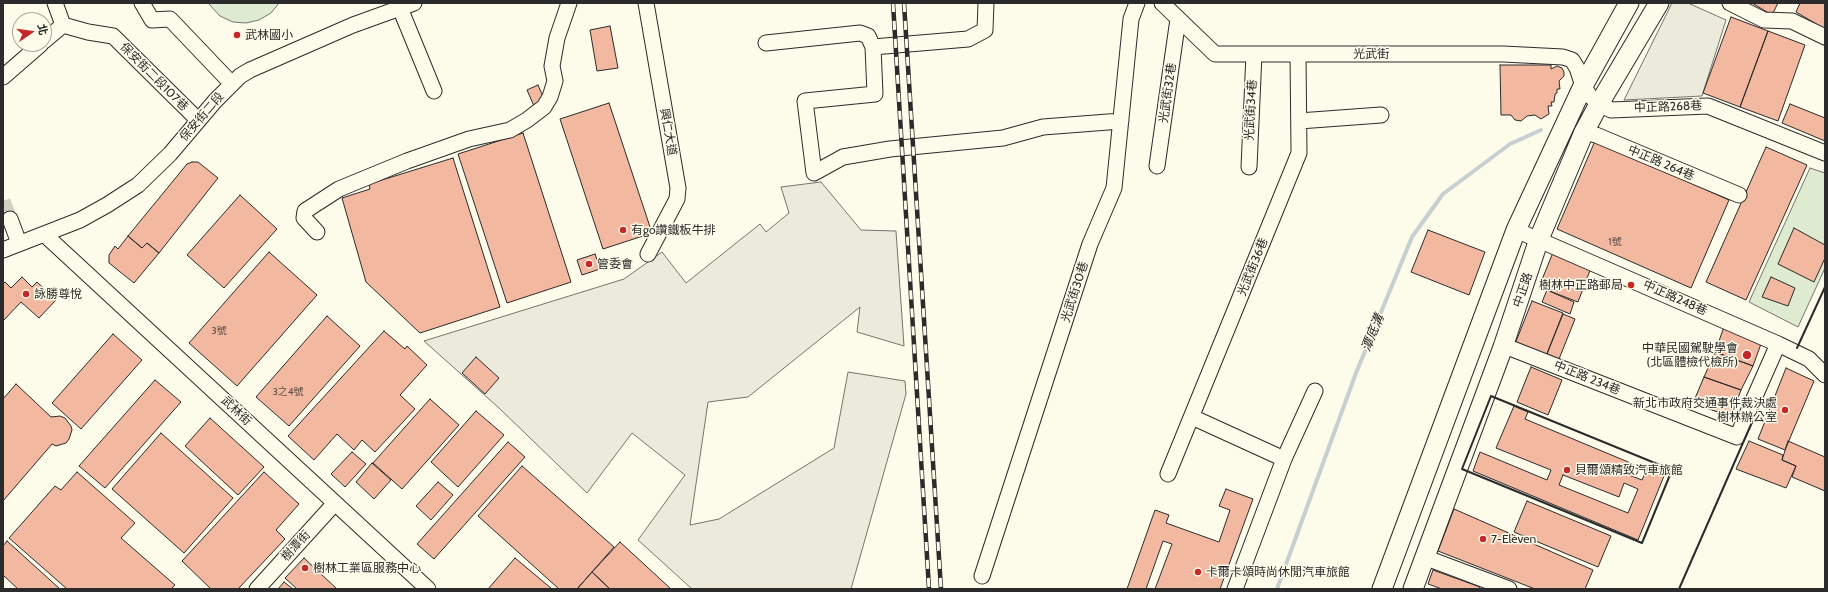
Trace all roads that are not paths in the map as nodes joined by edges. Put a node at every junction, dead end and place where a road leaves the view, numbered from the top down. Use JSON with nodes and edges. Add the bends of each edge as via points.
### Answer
{"nodes":[{"id":1,"x":55,"y":3,"type":"edge"},
{"id":2,"x":142,"y":3,"type":"edge"},
{"id":3,"x":569,"y":3,"type":"edge"},
{"id":4,"x":646,"y":3,"type":"edge"},
{"id":5,"x":986,"y":3,"type":"edge"},
{"id":6,"x":1136,"y":3,"type":"edge"},
{"id":7,"x":1162,"y":3,"type":"edge"},
{"id":8,"x":1629,"y":3,"type":"edge"},
{"id":9,"x":1659,"y":3,"type":"edge"},
{"id":10,"x":1730,"y":3,"type":"edge"},
{"id":11,"x":407,"y":5,"type":"edge"},
{"id":12,"x":1178,"y":19,"type":"junction"},
{"id":13,"x":63,"y":25,"type":"junction"},
{"id":14,"x":52,"y":34,"type":"edge"},
{"id":15,"x":1825,"y":37,"type":"edge"},
{"id":16,"x":766,"y":43,"type":"dead end"},
{"id":17,"x":873,"y":47,"type":"junction"},
{"id":18,"x":32,"y":52,"type":"edge"},
{"id":19,"x":1254,"y":54,"type":"junction"},
{"id":20,"x":1298,"y":54,"type":"junction"},
{"id":21,"x":3,"y":77,"type":"edge"},
{"id":22,"x":232,"y":84,"type":"junction"},
{"id":23,"x":1583,"y":86,"type":"junction"},
{"id":24,"x":434,"y":91,"type":"dead end"},
{"id":25,"x":1599,"y":104,"type":"junction"},
{"id":26,"x":1380,"y":115,"type":"dead end"},
{"id":27,"x":198,"y":120,"type":"junction"},
{"id":28,"x":1121,"y":121,"type":"junction"},
{"id":29,"x":1299,"y":121,"type":"junction"},
{"id":30,"x":1584,"y":132,"type":"junction"},
{"id":31,"x":1825,"y":153,"type":"edge"},
{"id":32,"x":1157,"y":166,"type":"dead end"},
{"id":33,"x":1249,"y":167,"type":"dead end"},
{"id":34,"x":1738,"y":195,"type":"dead end"},
{"id":35,"x":10,"y":219,"type":"tunnel mouth"},
{"id":36,"x":1516,"y":230,"type":"junction"},
{"id":37,"x":317,"y":232,"type":"dead end"},
{"id":38,"x":44,"y":234,"type":"junction"},
{"id":39,"x":1539,"y":239,"type":"junction"},
{"id":40,"x":19,"y":243,"type":"junction"},
{"id":41,"x":3,"y":250,"type":"edge"},
{"id":42,"x":648,"y":254,"type":"dead end"},
{"id":43,"x":1778,"y":344,"type":"junction"},
{"id":44,"x":1503,"y":347,"type":"junction"},
{"id":45,"x":1825,"y":357,"type":"edge"},
{"id":46,"x":1809,"y":359,"type":"junction"},
{"id":47,"x":1825,"y":375,"type":"edge"},
{"id":48,"x":1315,"y":391,"type":"dead end"},
{"id":49,"x":1192,"y":417,"type":"junction"},
{"id":50,"x":1284,"y":459,"type":"junction"},
{"id":51,"x":1168,"y":474,"type":"dead end"},
{"id":52,"x":335,"y":503,"type":"junction"},
{"id":53,"x":1424,"y":557,"type":"junction"},
{"id":54,"x":982,"y":576,"type":"dead end"},
{"id":55,"x":257,"y":589,"type":"edge"},
{"id":56,"x":428,"y":589,"type":"edge"},
{"id":57,"x":1235,"y":589,"type":"edge"},
{"id":58,"x":1382,"y":589,"type":"edge"},
{"id":59,"x":1413,"y":589,"type":"edge"},
{"id":60,"x":1509,"y":589,"type":"edge"}],
"edges":[{"from":1,"to":13,"type":"street"},
{"from":2,"to":22,"type":"street","via":[[152,20],[170,20]]},
{"from":3,"to":37,"type":"street","via":[[556,38],[552,66],[555,81],[544,107],[510,130],[469,139],[339,189],[305,211],[304,218]]},
{"from":4,"to":42,"type":"street","name":"興仁大道","via":[[678,188],[677,199]]},
{"from":5,"to":17,"type":"street","via":[[985,30],[968,39]]},
{"from":6,"to":28,"type":"street","name":"光武街30巷","via":[[1131,20]]},
{"from":7,"to":12,"type":"street","name":"光武街"},
{"from":8,"to":23,"type":"main road"},
{"from":9,"to":25,"type":"main road","name":"中正路"},
{"from":10,"to":15,"type":"street","via":[[1764,20],[1792,21]]},
{"from":11,"to":22,"type":"street","name":"保安街二段","via":[[277,57],[250,70]]},
{"from":11,"to":24,"type":"street"},
{"from":12,"to":19,"type":"street","name":"光武街","via":[[1215,54]]},
{"from":12,"to":32,"type":"street","name":"光武街32巷"},
{"from":13,"to":14,"type":"street"},
{"from":13,"to":27,"type":"street","name":"保安街二段107巷","via":[[113,36]]},
{"from":16,"to":17,"type":"street","via":[[860,33],[868,36]]},
{"from":17,"to":28,"type":"street","via":[[875,94],[805,101],[814,173],[843,157],[890,149],[1003,138],[1043,127]]},
{"from":18,"to":21,"type":"street"},
{"from":19,"to":20,"type":"street","name":"光武街"},
{"from":19,"to":33,"type":"street","name":"光武街34巷"},
{"from":20,"to":23,"type":"street","name":"光武街","via":[[1503,54],[1563,57],[1572,60]]},
{"from":20,"to":29,"type":"street","name":"光武街36巷"},
{"from":22,"to":27,"type":"street","name":"保安街二段"},
{"from":23,"to":25,"type":"street"},
{"from":23,"to":36,"type":"main road"},
{"from":25,"to":30,"type":"main road","name":"中正路"},
{"from":25,"to":31,"type":"street","name":"中正路268巷","via":[[1611,110],[1708,106]]},
{"from":26,"to":29,"type":"street"},
{"from":27,"to":38,"type":"street","name":"保安街二段","via":[[170,154],[138,185],[90,215]]},
{"from":28,"to":54,"type":"street","name":"光武街30巷","via":[[1114,188],[1090,244]]},
{"from":29,"to":49,"type":"street","name":"光武街36巷","via":[[1299,153]]},
{"from":30,"to":34,"type":"street","name":"中正路 264巷"},
{"from":30,"to":39,"type":"main road","name":"中正路"},
{"from":35,"to":40,"type":"street"},
{"from":36,"to":39,"type":"street","name":"中正路248巷"},
{"from":36,"to":58,"type":"main road"},
{"from":38,"to":40,"type":"street","name":"保安街二段"},
{"from":38,"to":52,"type":"street","name":"武林街"},
{"from":39,"to":43,"type":"street","name":"中正路248巷"},
{"from":39,"to":44,"type":"main road","name":"中正路"},
{"from":40,"to":41,"type":"street","name":"保安街二段"},
{"from":43,"to":44,"type":"street","name":"中正路 234巷","via":[[1737,437]]},
{"from":43,"to":46,"type":"street","name":"中正路248巷"},
{"from":44,"to":53,"type":"main road","name":"中正路"},
{"from":45,"to":46,"type":"street"},
{"from":46,"to":47,"type":"street"},
{"from":48,"to":50,"type":"street"},
{"from":49,"to":50,"type":"street"},
{"from":49,"to":51,"type":"street","name":"光武街36巷"},
{"from":50,"to":57,"type":"street"},
{"from":52,"to":55,"type":"street","name":"樹潭街"},
{"from":52,"to":56,"type":"street","name":"武林街"},
{"from":53,"to":59,"type":"main road","name":"中正路"},
{"from":53,"to":60,"type":"street"}]}
